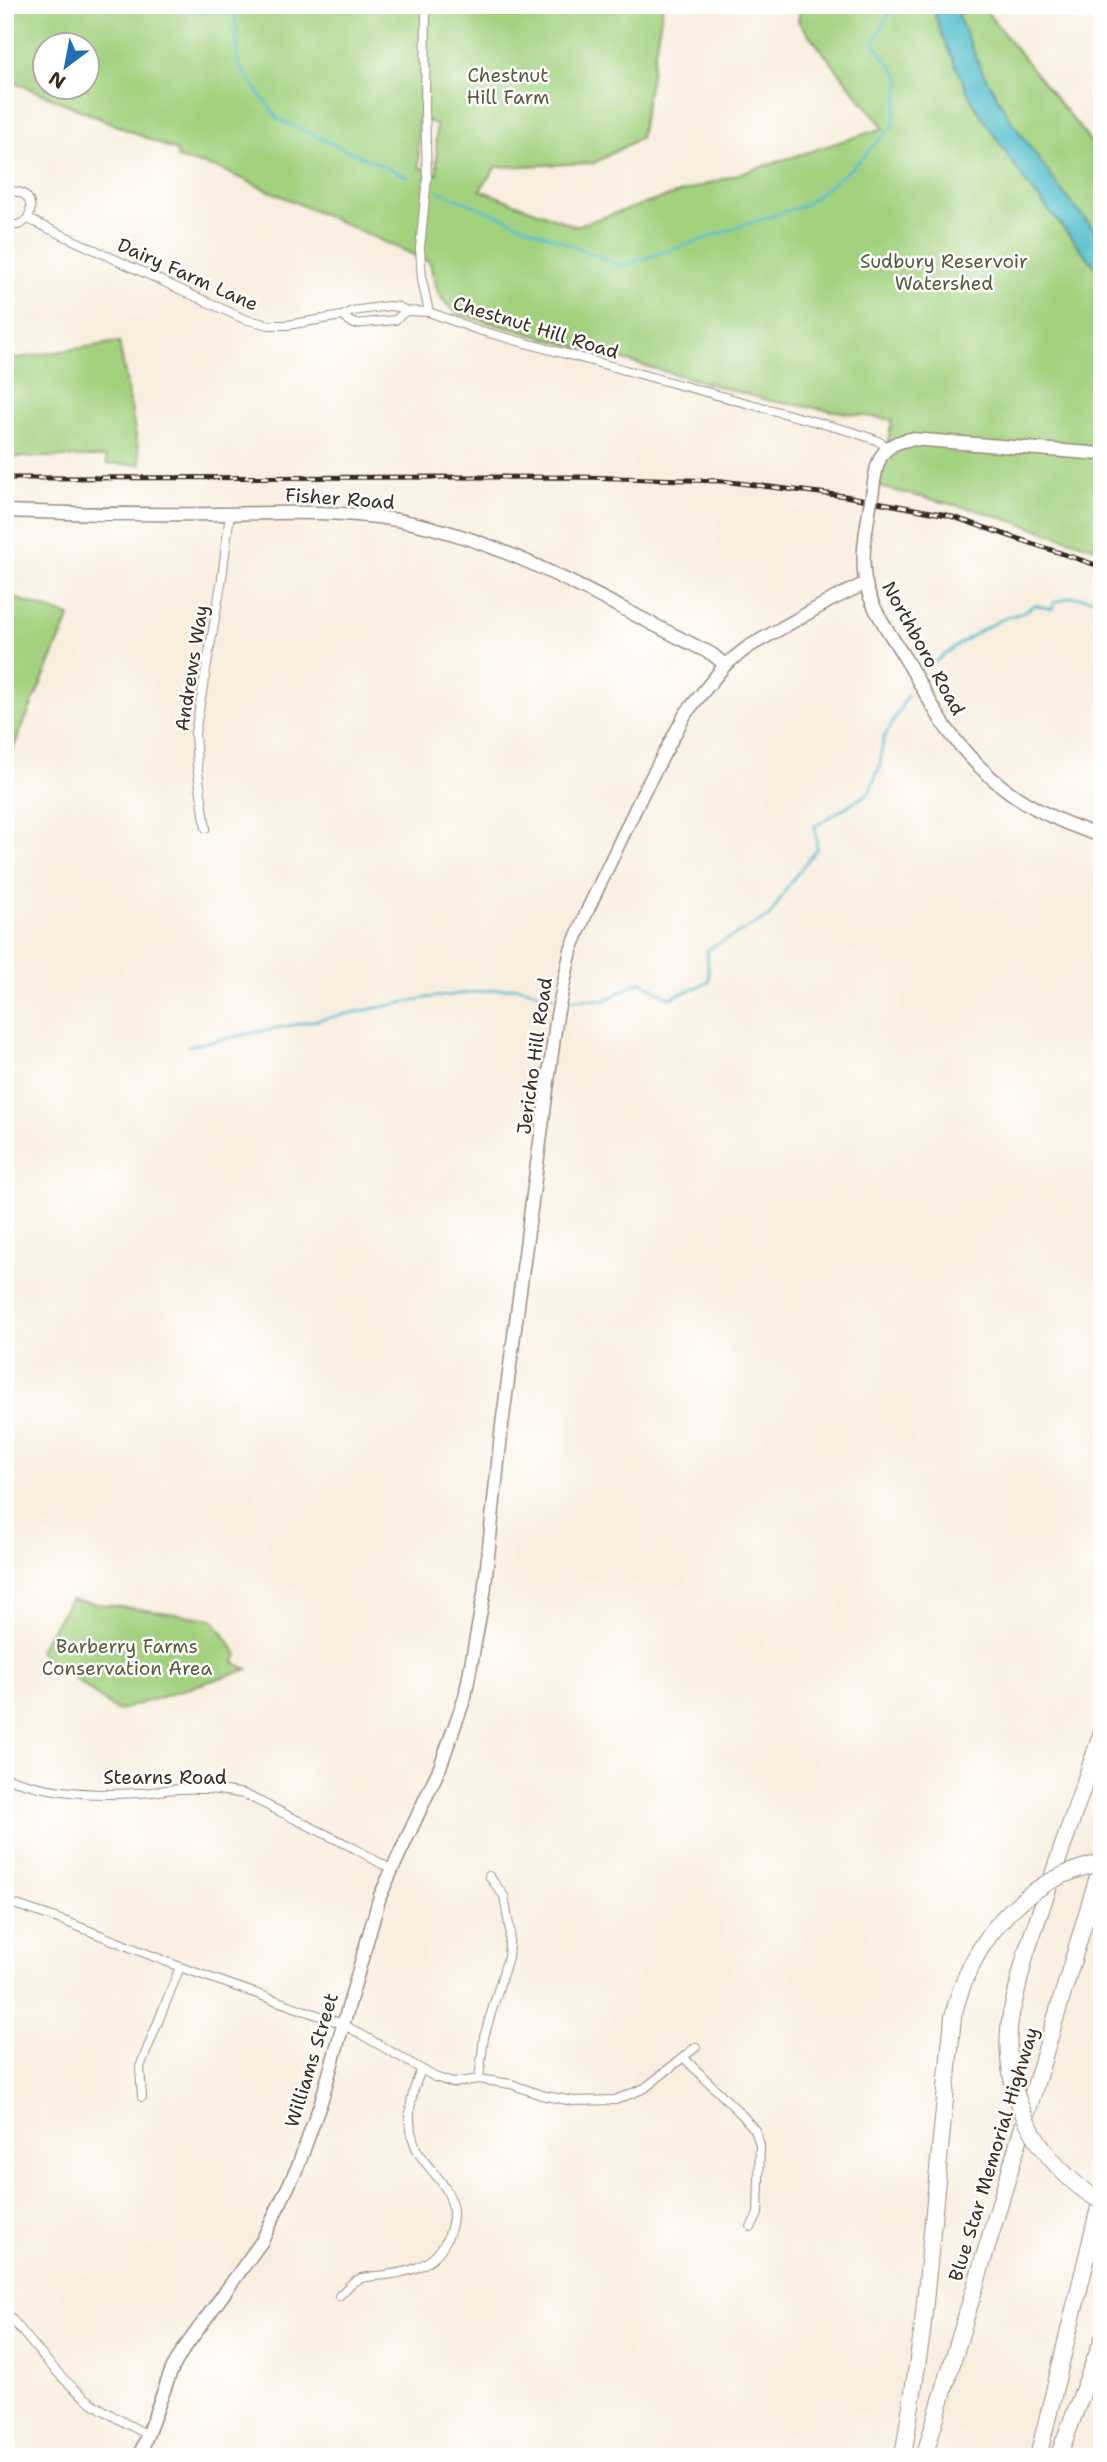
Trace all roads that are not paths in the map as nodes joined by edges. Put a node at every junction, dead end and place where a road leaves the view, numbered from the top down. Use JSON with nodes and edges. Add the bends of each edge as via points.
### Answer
{"nodes":[{"id":1,"x":426,"y":5,"type":"edge"},
{"id":2,"x":5,"y":193,"type":"edge"},
{"id":3,"x":28,"y":219,"type":"junction"},
{"id":4,"x":5,"y":224,"type":"edge"},
{"id":5,"x":406,"y":311,"type":"junction"},
{"id":6,"x":429,"y":312,"type":"junction"},
{"id":7,"x":342,"y":316,"type":"junction"},
{"id":8,"x":888,"y":447,"type":"junction"},
{"id":9,"x":1102,"y":454,"type":"edge"},
{"id":10,"x":5,"y":511,"type":"edge"},
{"id":11,"x":230,"y":513,"type":"junction"},
{"id":12,"x":866,"y":583,"type":"junction"},
{"id":13,"x":724,"y":665,"type":"junction"},
{"id":14,"x":206,"y":828,"type":"dead end"},
{"id":15,"x":1102,"y":836,"type":"edge"},
{"id":16,"x":473,"y":1653,"type":"joint"},
{"id":17,"x":1102,"y":1732,"type":"edge"},
{"id":18,"x":5,"y":1777,"type":"edge"},
{"id":19,"x":1102,"y":1863,"type":"edge"},
{"id":20,"x":393,"y":1870,"type":"junction"},
{"id":21,"x":489,"y":1876,"type":"dead end"},
{"id":22,"x":5,"y":1901,"type":"edge"},
{"id":23,"x":180,"y":1967,"type":"junction"},
{"id":24,"x":343,"y":2024,"type":"junction"},
{"id":25,"x":696,"y":2047,"type":"dead end"},
{"id":26,"x":684,"y":2058,"type":"junction"},
{"id":27,"x":421,"y":2070,"type":"junction"},
{"id":28,"x":479,"y":2079,"type":"junction"},
{"id":29,"x":142,"y":2097,"type":"dead end"},
{"id":30,"x":1102,"y":2195,"type":"edge"},
{"id":31,"x":1102,"y":2202,"type":"edge"},
{"id":32,"x":751,"y":2227,"type":"dead end"},
{"id":33,"x":340,"y":2296,"type":"dead end"},
{"id":34,"x":5,"y":2311,"type":"edge"},
{"id":35,"x":1102,"y":2341,"type":"edge"},
{"id":36,"x":148,"y":2435,"type":"junction"},
{"id":37,"x":139,"y":2457,"type":"edge"},
{"id":38,"x":903,"y":2457,"type":"edge"},
{"id":39,"x":924,"y":2457,"type":"edge"},
{"id":40,"x":1038,"y":2457,"type":"edge"},
{"id":41,"x":1058,"y":2457,"type":"edge"}],
"edges":[{"from":1,"to":6,"type":"street","name":"Chestnut Hill Road","via":[[427,178],[420,248]]},
{"from":2,"to":3,"type":"street","via":[[18,191],[27,198],[31,208]]},
{"from":3,"to":4,"type":"street","via":[[18,225]]},
{"from":3,"to":7,"type":"street","name":"Dairy Farm Lane","via":[[244,318],[287,325]]},
{"from":5,"to":6,"type":"street","name":"Dairy Farm Lane"},
{"from":5,"to":7,"type":"street","name":"Dairy Farm Lane","via":[[389,306]]},
{"from":5,"to":7,"type":"street","name":"Dairy Farm Lane","via":[[396,320],[354,324]]},
{"from":6,"to":8,"type":"street","name":"Chestnut Hill Road","via":[[478,330],[853,432]]},
{"from":8,"to":9,"type":"street","via":[[911,439]]},
{"from":8,"to":12,"type":"street","name":"Northboro Road","bridge":true,"via":[[876,467],[863,549]]},
{"from":10,"to":11,"type":"street","name":"Fisher Road"},
{"from":11,"to":13,"type":"street","name":"Fisher Road","via":[[360,515],[440,530],[542,569],[712,654]]},
{"from":11,"to":14,"type":"street","name":"Andrews Way","via":[[196,719]]},
{"from":12,"to":13,"type":"street","name":"Jericho Hill Road","via":[[769,634]]},
{"from":12,"to":15,"type":"street","name":"Northboro Road","via":[[885,625],[947,728],[982,769],[1032,808]]},
{"from":13,"to":16,"type":"street","name":"Jericho Hill Road","via":[[686,713],[654,770],[571,950]]},
{"from":16,"to":20,"type":"street","name":"Williams Street","via":[[453,1735]]},
{"from":17,"to":31,"type":"highway","bridge":true,"via":[[1026,1953],[1008,2037],[1014,2089],[1038,2142],[1055,2165]]},
{"from":18,"to":20,"type":"street","name":"Stearns Road","via":[[70,1793],[181,1789],[244,1794]]},
{"from":19,"to":38,"type":"highway","bridge":true,"via":[[1078,1869],[1028,1895],[985,1941],[960,1989],[953,2017],[922,2333]]},
{"from":19,"to":39,"type":"highway","name":"Blue Star Memorial Highway"},
{"from":20,"to":24,"type":"street","name":"Williams Street","via":[[371,1921]]},
{"from":21,"to":28,"type":"street","via":[[504,1896],[510,1931],[508,1957],[484,2037]]},
{"from":22,"to":23,"type":"street"},
{"from":23,"to":24,"type":"street"},
{"from":23,"to":29,"type":"street","via":[[140,2067]]},
{"from":24,"to":27,"type":"street"},
{"from":24,"to":36,"type":"street","name":"Williams Street","via":[[321,2102],[274,2221],[183,2350]]},
{"from":25,"to":26,"type":"street"},
{"from":26,"to":28,"type":"street","via":[[645,2088],[596,2102],[553,2098]]},
{"from":26,"to":32,"type":"street","via":[[755,2130],[760,2145],[758,2214]]},
{"from":27,"to":28,"type":"street","via":[[453,2083]]},
{"from":27,"to":33,"type":"street","via":[[412,2091],[411,2126],[416,2147],[451,2200],[453,2223],[447,2240],[417,2268],[360,2278]]},
{"from":30,"to":40,"type":"highway"},
{"from":34,"to":36,"type":"street","via":[[72,2386]]},
{"from":35,"to":41,"type":"highway"},
{"from":36,"to":37,"type":"street","name":"Williams Street"}]}
